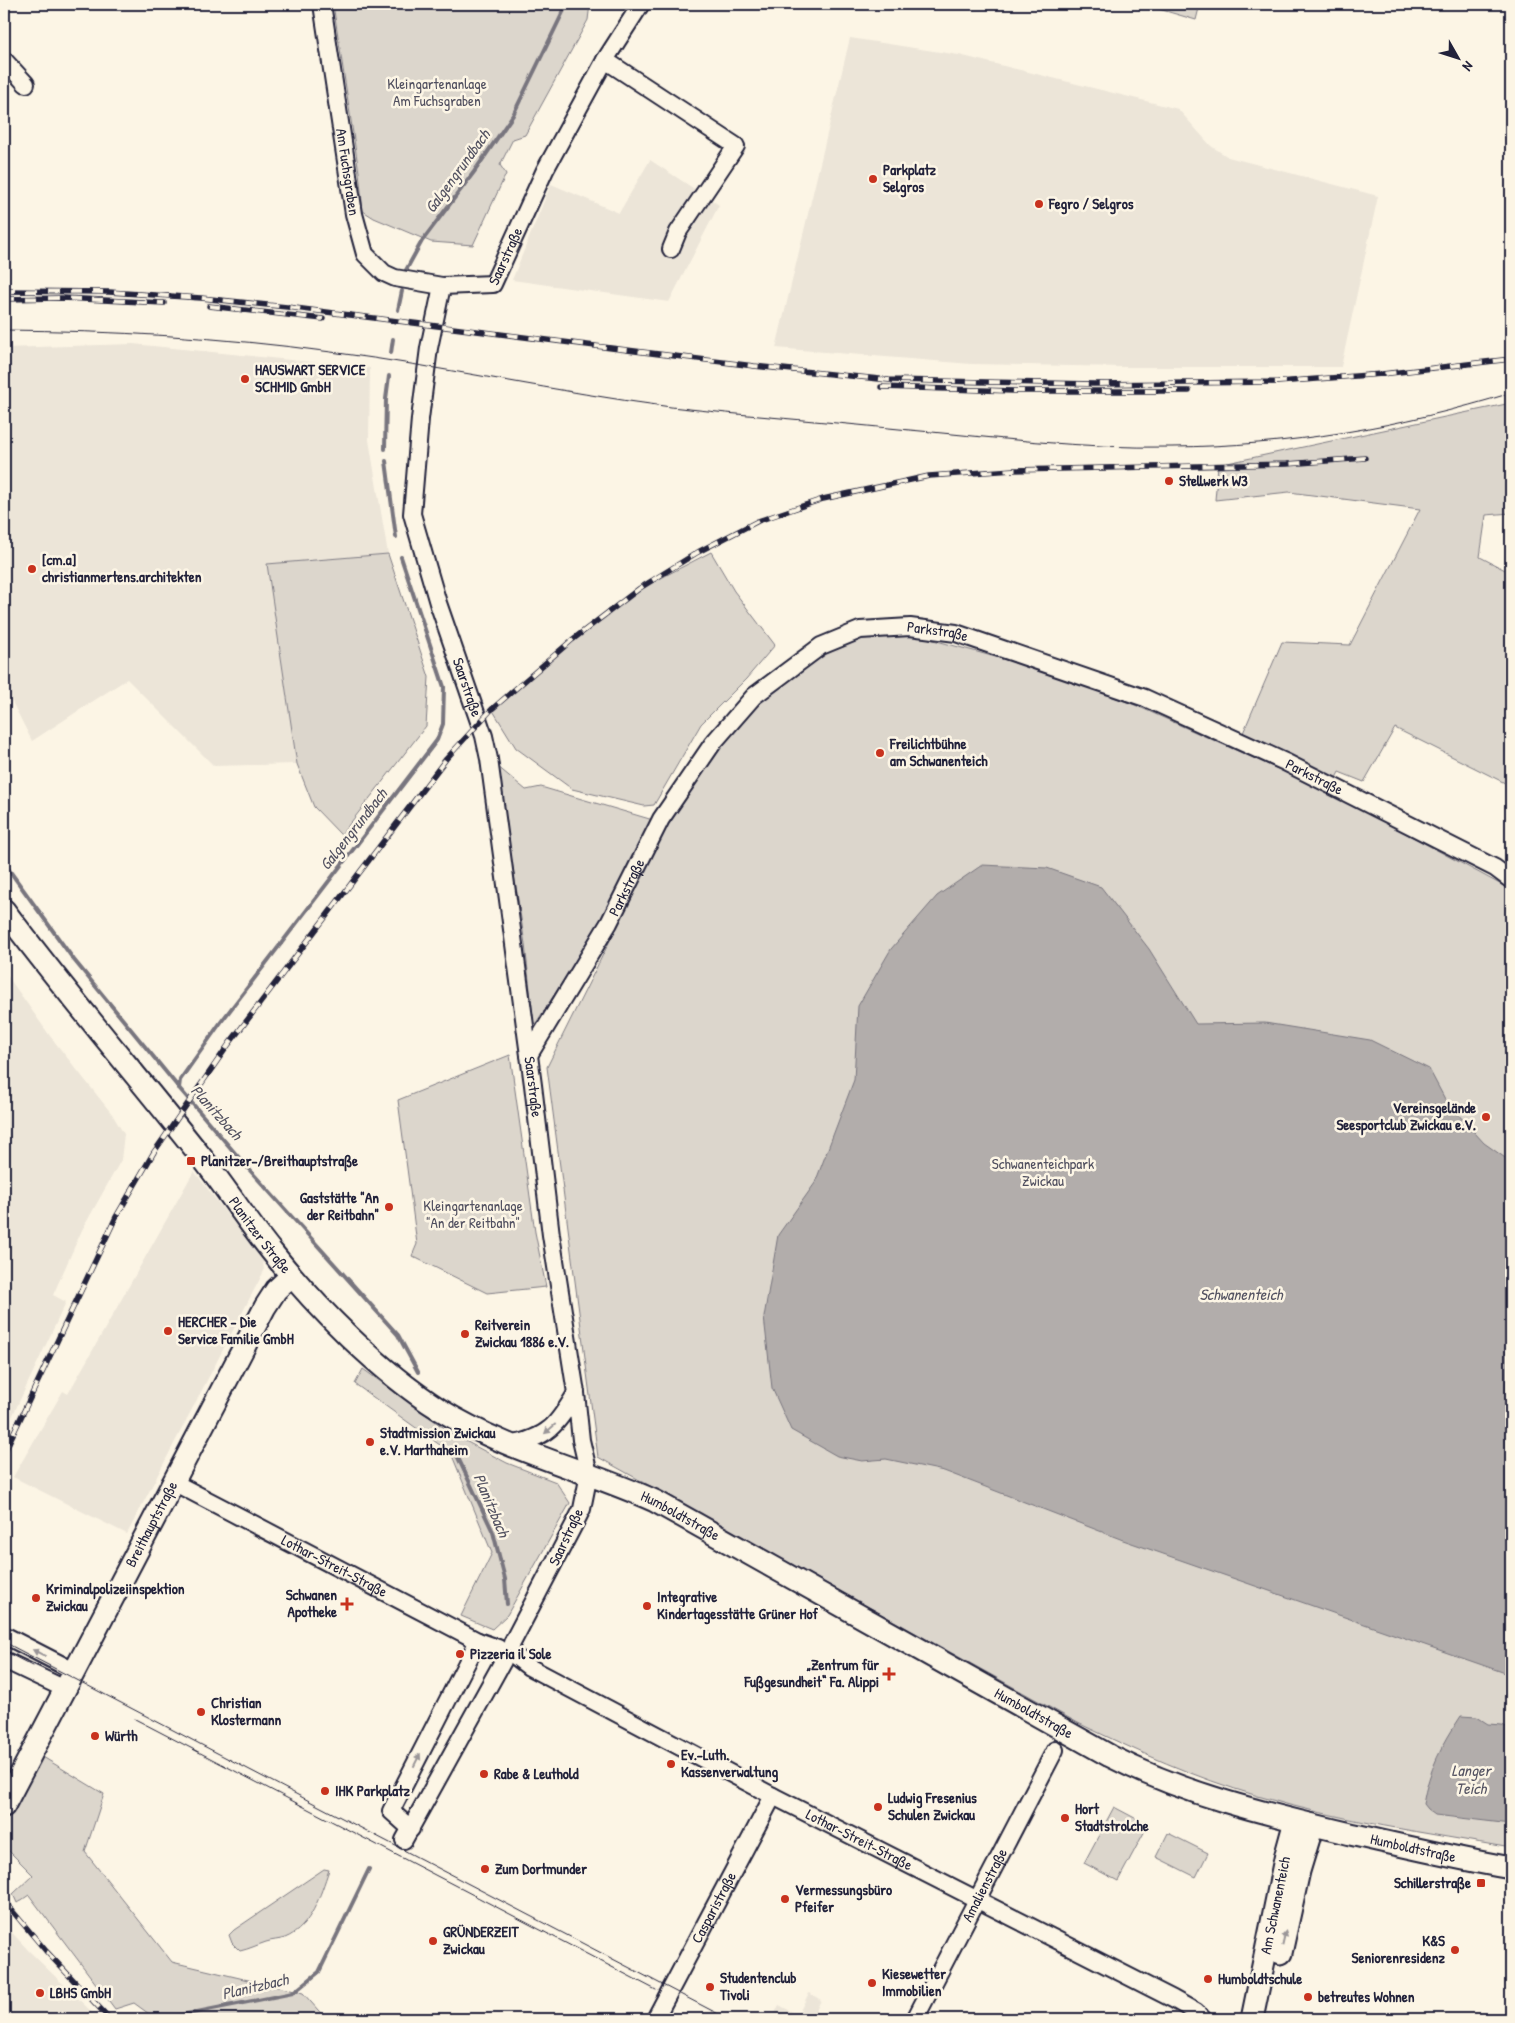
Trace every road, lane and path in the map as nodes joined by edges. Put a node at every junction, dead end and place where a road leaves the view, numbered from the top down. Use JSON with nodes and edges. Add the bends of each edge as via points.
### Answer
{"nodes":[{"id":1,"x":322,"y":4,"type":"edge"},
{"id":2,"x":641,"y":4,"type":"edge"},
{"id":3,"x":4,"y":60,"type":"edge"},
{"id":4,"x":605,"y":60,"type":"junction"},
{"id":5,"x":26,"y":84,"type":"dead end"},
{"id":6,"x":671,"y":249,"type":"dead end"},
{"id":7,"x":442,"y":286,"type":"junction"},
{"id":8,"x":1511,"y":880,"type":"edge"},
{"id":9,"x":4,"y":910,"type":"edge"},
{"id":10,"x":529,"y":1055,"type":"junction"},
{"id":11,"x":291,"y":1276,"type":"junction"},
{"id":12,"x":576,"y":1393,"type":"junction"},
{"id":13,"x":509,"y":1445,"type":"junction"},
{"id":14,"x":588,"y":1474,"type":"junction"},
{"id":15,"x":173,"y":1482,"type":"junction"},
{"id":16,"x":4,"y":1635,"type":"edge"},
{"id":17,"x":478,"y":1641,"type":"junction"},
{"id":18,"x":507,"y":1652,"type":"junction"},
{"id":19,"x":4,"y":1660,"type":"edge"},
{"id":20,"x":70,"y":1680,"type":"junction"},
{"id":21,"x":1055,"y":1750,"type":"dead end"},
{"id":22,"x":773,"y":1796,"type":"junction"},
{"id":23,"x":4,"y":1806,"type":"edge"},
{"id":24,"x":1304,"y":1823,"type":"junction"},
{"id":25,"x":1511,"y":1868,"type":"edge"},
{"id":26,"x":978,"y":1900,"type":"junction"},
{"id":27,"x":655,"y":2019,"type":"edge"},
{"id":28,"x":915,"y":2019,"type":"edge"},
{"id":29,"x":1203,"y":2019,"type":"edge"},
{"id":30,"x":1252,"y":2019,"type":"edge"},
{"id":31,"x":1265,"y":2019,"type":"edge"}],
"edges":[{"from":1,"to":7,"type":"street","name":"Am Fuchsgraben","via":[[354,214],[365,254],[395,278]]},
{"from":2,"to":4,"type":"street","name":"Saarstraße"},
{"from":3,"to":5,"type":"street"},
{"from":4,"to":6,"type":"street","via":[[736,146],[678,232]]},
{"from":4,"to":7,"type":"street","name":"Saarstraße","via":[[545,170],[493,284]]},
{"from":7,"to":10,"type":"street","name":"Saarstraße","via":[[429,348],[412,514],[490,759]]},
{"from":8,"to":10,"type":"street","name":"Parkstraße","via":[[1495,868],[1285,762],[1145,698],[956,633],[910,627],[860,630],[821,646],[754,696],[713,743],[661,819],[609,923]]},
{"from":9,"to":11,"type":"main road","name":"Planitzer Straße","via":[[199,1154]]},
{"from":10,"to":12,"type":"street","name":"Saarstraße","via":[[551,1235]]},
{"from":11,"to":13,"type":"main road","name":"Planitzer Straße","via":[[348,1334],[410,1388],[454,1419]]},
{"from":11,"to":15,"type":"main road","name":"Breithauptstraße","via":[[265,1307]]},
{"from":12,"to":13,"type":"street","one_way":true,"via":[[559,1421],[545,1434]]},
{"from":12,"to":14,"type":"street","name":"Saarstraße"},
{"from":13,"to":14,"type":"main road","name":"Planitzer Straße"},
{"from":14,"to":18,"type":"street","name":"Saarstraße","via":[[582,1509]]},
{"from":14,"to":24,"type":"main road","name":"Humboldtstraße","via":[[655,1501],[1110,1756],[1184,1789]]},
{"from":15,"to":17,"type":"street","name":"Lothar-Streit-Straße"},
{"from":15,"to":20,"type":"main road","name":"Breithauptstraße"},
{"from":20,"to":16,"type":"street","one_way":true},
{"from":17,"to":18,"type":"street","name":"Lothar-Streit-Straße"},
{"from":18,"to":17,"type":"street","name":"Saarstraße","one_way":true,"via":[[407,1835],[391,1811]]},
{"from":18,"to":22,"type":"street","name":"Lothar-Streit-Straße","via":[[529,1667]]},
{"from":19,"to":20,"type":"street"},
{"from":20,"to":23,"type":"main road","name":"Breithauptstraße"},
{"from":21,"to":26,"type":"street","name":"Amalienstraße"},
{"from":22,"to":26,"type":"street","name":"Lothar-Streit-Straße"},
{"from":22,"to":27,"type":"street","name":"Casparistraße"},
{"from":24,"to":25,"type":"main road","name":"Humboldtstraße"},
{"from":24,"to":30,"type":"main road","name":"Am Schwanenteich","via":[[1286,1854]]},
{"from":31,"to":24,"type":"main road","name":"Am Schwanenteich","one_way":true,"via":[[1299,1870]]},
{"from":26,"to":28,"type":"street","name":"Amalienstraße"},
{"from":26,"to":29,"type":"street","name":"Lothar-Streit-Straße","via":[[1173,1999]]}]}
